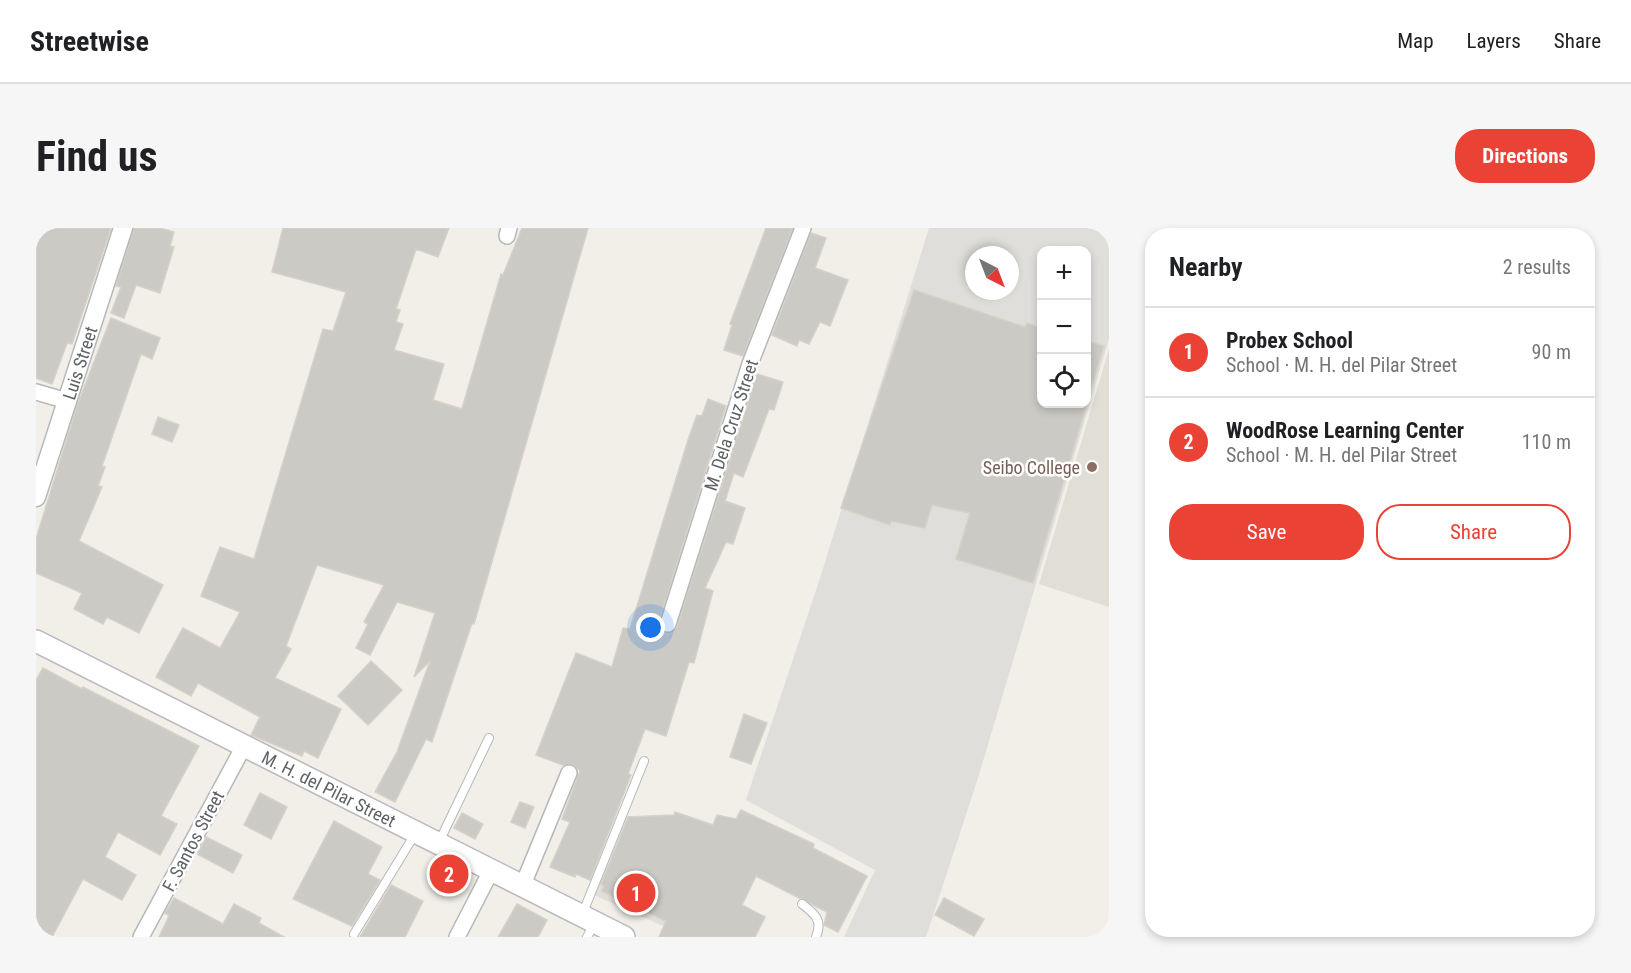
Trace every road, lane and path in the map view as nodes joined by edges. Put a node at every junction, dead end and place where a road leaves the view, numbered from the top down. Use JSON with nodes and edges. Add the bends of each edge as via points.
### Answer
{"nodes":[{"id":1,"x":123,"y":228,"type":"edge"},
{"id":2,"x":803,"y":228,"type":"edge"},
{"id":3,"x":36,"y":392,"type":"edge"},
{"id":4,"x":67,"y":401,"type":"junction"},
{"id":5,"x":36,"y":497,"type":"edge"},
{"id":6,"x":668,"y":624,"type":"dead end"},
{"id":7,"x":36,"y":641,"type":"edge"},
{"id":8,"x":489,"y":738,"type":"dead end"},
{"id":9,"x":244,"y":746,"type":"junction"},
{"id":10,"x":644,"y":761,"type":"dead end"},
{"id":11,"x":569,"y":772,"type":"dead end"},
{"id":12,"x":416,"y":832,"type":"junction"},
{"id":13,"x":438,"y":843,"type":"junction"},
{"id":14,"x":490,"y":871,"type":"junction"},
{"id":15,"x":522,"y":887,"type":"junction"},
{"id":16,"x":802,"y":904,"type":"dead end"},
{"id":17,"x":588,"y":925,"type":"edge"},
{"id":18,"x":354,"y":934,"type":"dead end"},
{"id":19,"x":141,"y":937,"type":"edge"},
{"id":20,"x":457,"y":937,"type":"edge"},
{"id":21,"x":624,"y":937,"type":"edge"},
{"id":22,"x":816,"y":937,"type":"edge"}],
"edges":[{"from":1,"to":4,"type":"street","name":"Luis Street"},
{"from":2,"to":6,"type":"street","name":"M. Dela Cruz Street","via":[[750,364]]},
{"from":3,"to":4,"type":"street"},
{"from":4,"to":5,"type":"street","name":"Luis Street"},
{"from":7,"to":9,"type":"main road","name":"M. H. del Pilar Street"},
{"from":8,"to":13,"type":"lane"},
{"from":9,"to":12,"type":"main road","name":"M. H. del Pilar Street"},
{"from":9,"to":19,"type":"street","name":"F. Santos Street"},
{"from":10,"to":17,"type":"lane"},
{"from":11,"to":15,"type":"street"},
{"from":12,"to":13,"type":"main road","name":"M. H. del Pilar Street"},
{"from":12,"to":18,"type":"lane"},
{"from":13,"to":14,"type":"main road","name":"M. H. del Pilar Street"},
{"from":14,"to":15,"type":"main road","name":"M. H. del Pilar Street"},
{"from":14,"to":20,"type":"street"},
{"from":15,"to":17,"type":"main road","name":"M. H. del Pilar Street"},
{"from":16,"to":22,"type":"lane","via":[[816,915],[820,927]]},
{"from":17,"to":21,"type":"main road","name":"M. H. del Pilar Street"}]}
